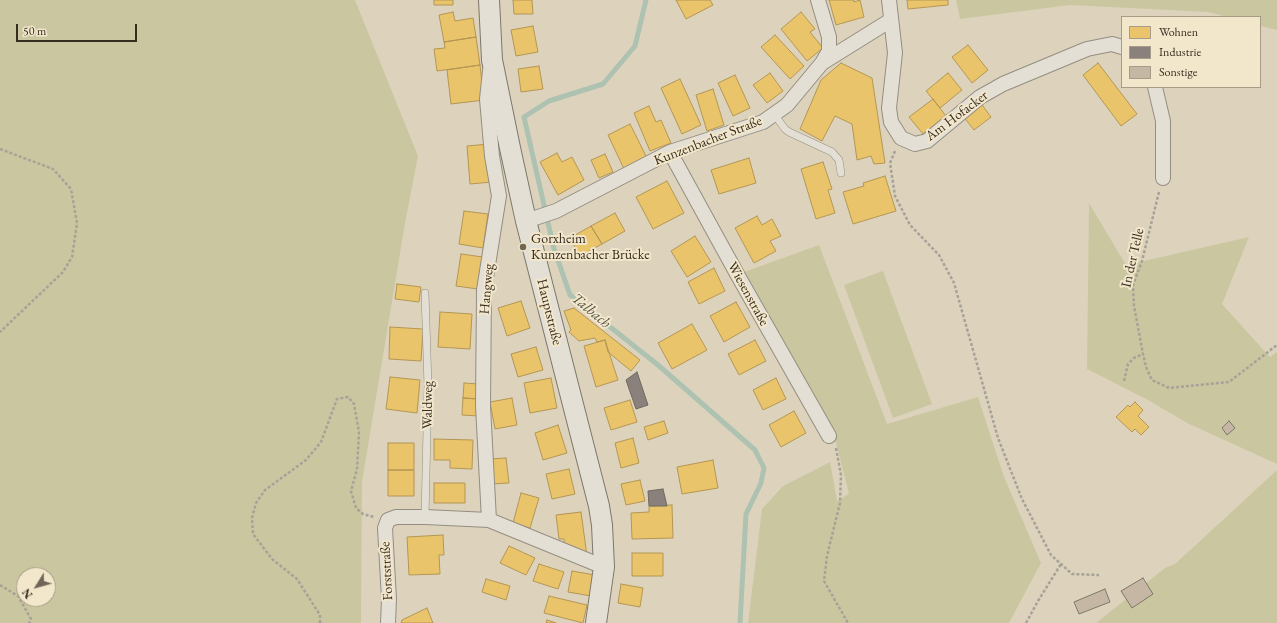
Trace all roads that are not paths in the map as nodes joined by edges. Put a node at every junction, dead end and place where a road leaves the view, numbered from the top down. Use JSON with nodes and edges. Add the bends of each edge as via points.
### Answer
{"nodes":[{"id":1,"x":489,"y":0,"type":"edge"},
{"id":2,"x":818,"y":0,"type":"edge"},
{"id":3,"x":889,"y":0,"type":"edge"},
{"id":4,"x":891,"y":20,"type":"junction"},
{"id":5,"x":1121,"y":46,"type":"edge"},
{"id":6,"x":492,"y":60,"type":"junction"},
{"id":7,"x":822,"y":62,"type":"junction"},
{"id":8,"x":1155,"y":88,"type":"edge"},
{"id":9,"x":774,"y":114,"type":"junction"},
{"id":10,"x":670,"y":152,"type":"junction"},
{"id":11,"x":841,"y":173,"type":"dead end"},
{"id":12,"x":1162,"y":178,"type":"road end"},
{"id":13,"x":532,"y":219,"type":"junction"},
{"id":14,"x":425,"y":292,"type":"dead end"},
{"id":15,"x":829,"y":436,"type":"road end"},
{"id":16,"x":425,"y":517,"type":"junction"},
{"id":17,"x":489,"y":520,"type":"junction"},
{"id":18,"x":604,"y":567,"type":"junction"},
{"id":19,"x":388,"y":623,"type":"edge"},
{"id":20,"x":596,"y":623,"type":"edge"}],
"edges":[{"from":1,"to":6,"type":"main road","name":"Hauptstraße"},
{"from":2,"to":7,"type":"street","via":[[829,38],[829,51]]},
{"from":3,"to":4,"type":"street"},
{"from":4,"to":5,"type":"street","name":"Am Hofacker","via":[[895,53],[889,108],[891,122],[901,138],[915,144],[926,141],[980,97],[1003,84],[1087,49],[1112,44]]},
{"from":4,"to":7,"type":"street","name":"Kunzenbacher Straße"},
{"from":6,"to":13,"type":"main road","name":"Hauptstraße","via":[[510,148]]},
{"from":6,"to":17,"type":"street","name":"Hangweg","via":[[487,98],[492,156],[499,196],[484,290],[483,406]]},
{"from":7,"to":9,"type":"street","name":"Kunzenbacher Straße","via":[[787,105]]},
{"from":8,"to":12,"type":"street","via":[[1163,121]]},
{"from":9,"to":10,"type":"street","name":"Kunzenbacher Straße","via":[[763,122]]},
{"from":9,"to":11,"type":"lane","via":[[789,132],[832,152],[839,160]]},
{"from":10,"to":13,"type":"street","name":"Kunzenbacher Straße","via":[[556,211]]},
{"from":10,"to":15,"type":"street","name":"Wiesenstraße"},
{"from":13,"to":18,"type":"main road","name":"Hauptstraße","via":[[602,525]]},
{"from":14,"to":16,"type":"lane","name":"Waldweg","via":[[428,386]]},
{"from":16,"to":17,"type":"street"},
{"from":16,"to":19,"type":"street","name":"Forststraße","via":[[388,520],[385,528]]},
{"from":17,"to":18,"type":"street"},
{"from":18,"to":20,"type":"main road","name":"Hauptstraße"}]}
